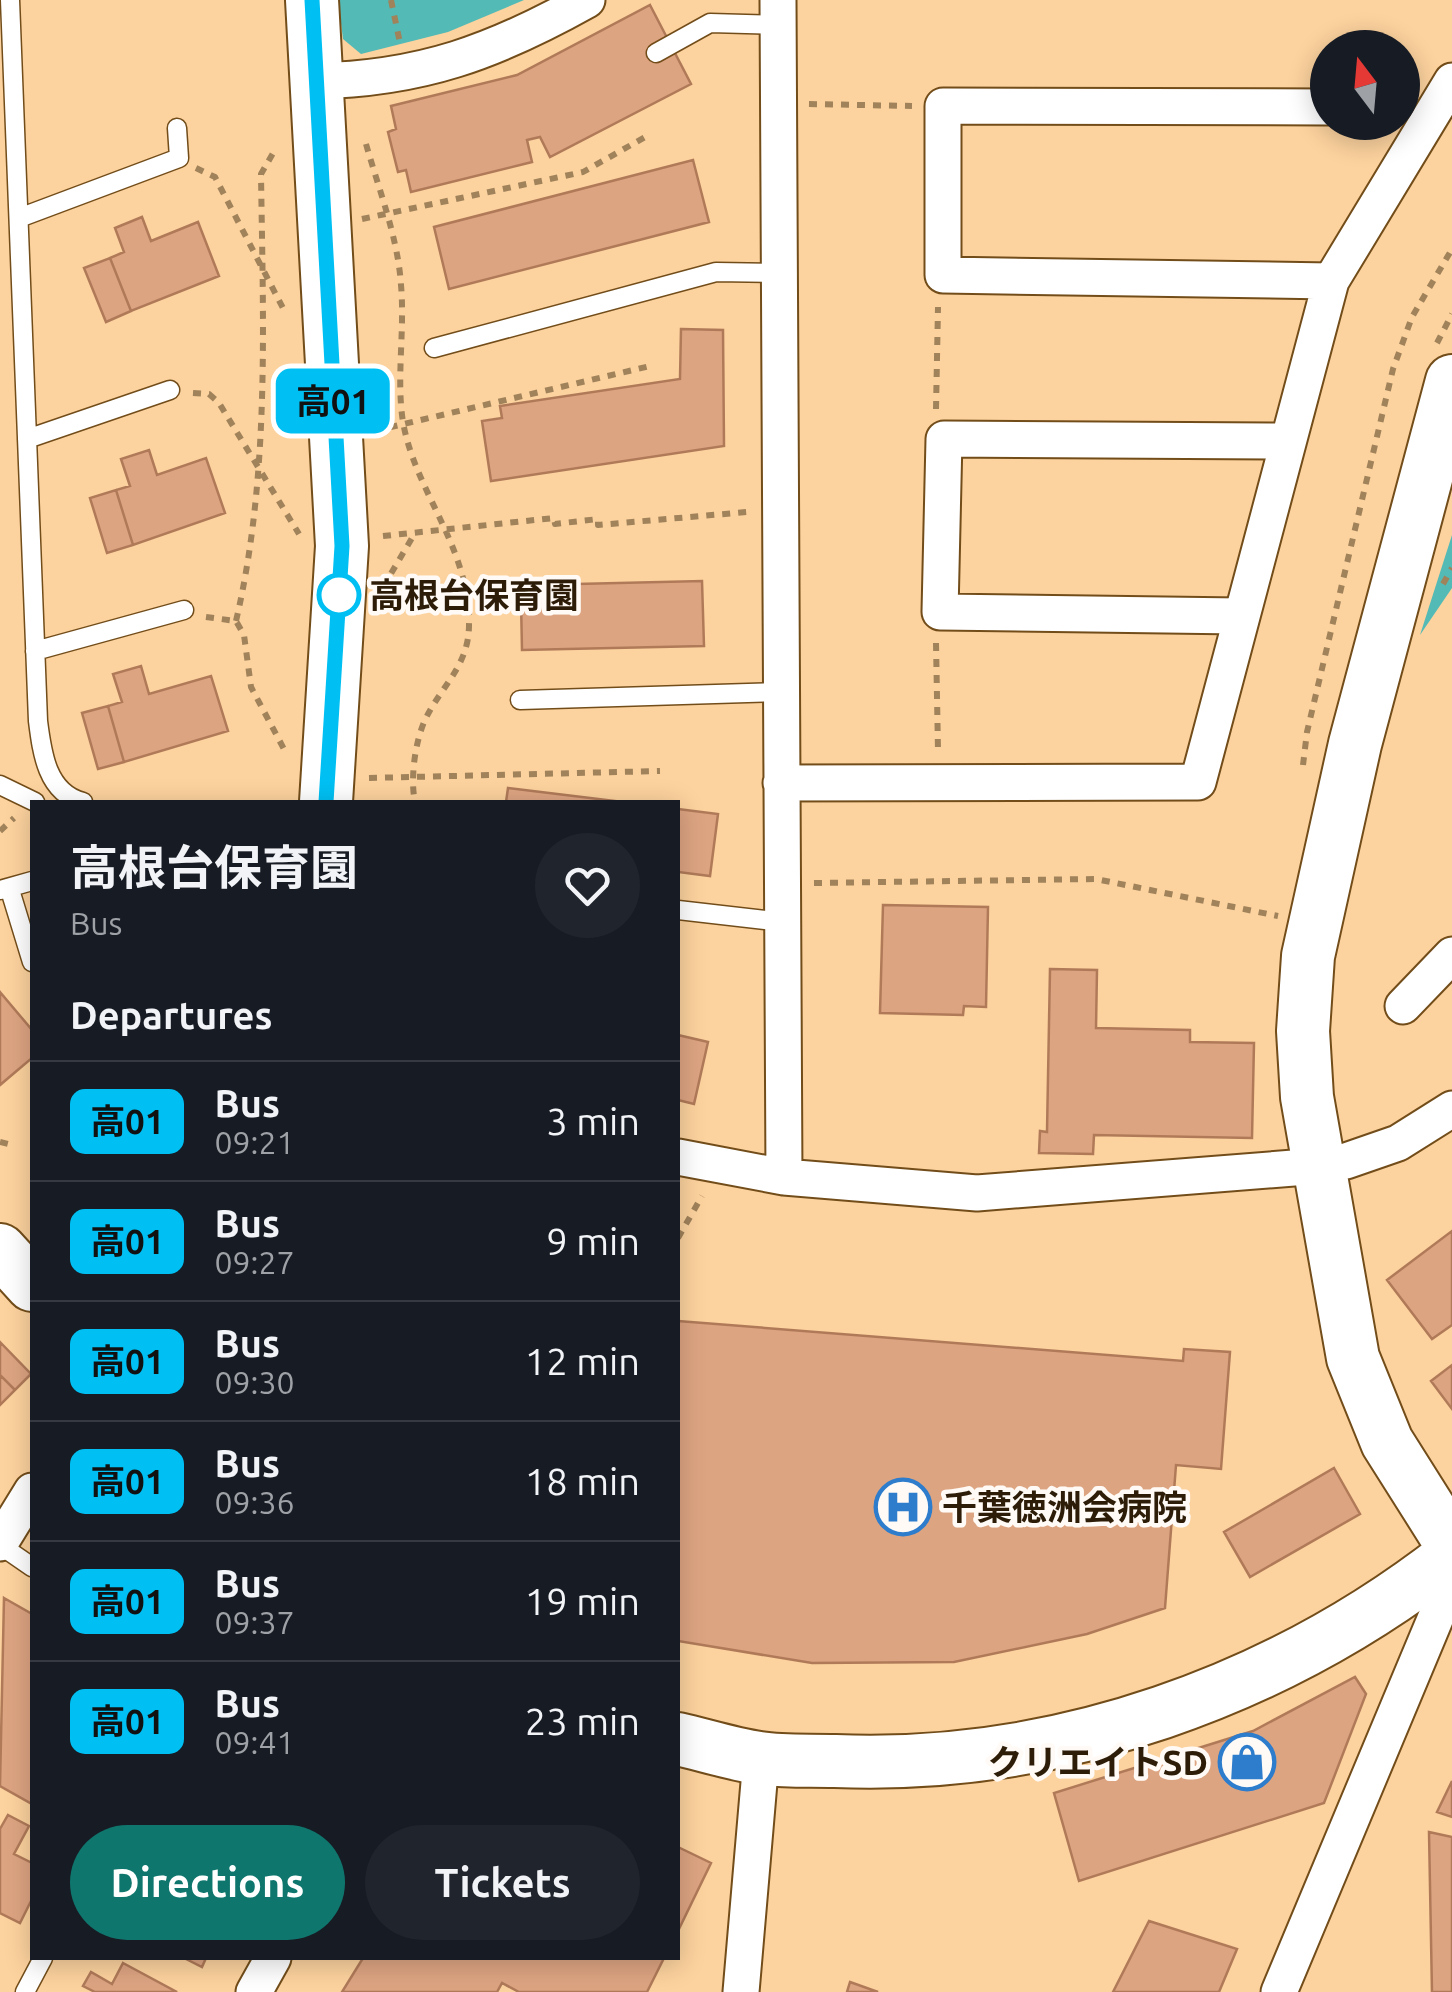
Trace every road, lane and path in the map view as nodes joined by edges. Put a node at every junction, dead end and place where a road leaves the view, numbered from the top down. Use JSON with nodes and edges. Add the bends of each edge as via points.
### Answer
{"nodes":[{"id":1,"x":10,"y":0,"type":"edge"},
{"id":2,"x":312,"y":0,"type":"edge"},
{"id":3,"x":392,"y":0,"type":"edge"},
{"id":4,"x":586,"y":0,"type":"edge"},
{"id":5,"x":778,"y":12,"type":"edge"},
{"id":6,"x":402,"y":52,"type":"dead end"},
{"id":7,"x":656,"y":53,"type":"dead end"},
{"id":8,"x":314,"y":81,"type":"junction"},
{"id":9,"x":1452,"y":81,"type":"edge"},
{"id":10,"x":776,"y":103,"type":"junction"},
{"id":11,"x":943,"y":106,"type":"junction"},
{"id":12,"x":1310,"y":108,"type":"edge"},
{"id":13,"x":1420,"y":114,"type":"edge"},
{"id":14,"x":177,"y":128,"type":"dead end"},
{"id":15,"x":285,"y":133,"type":"dead end"},
{"id":16,"x":646,"y":136,"type":"dead end"},
{"id":17,"x":364,"y":139,"type":"dead end"},
{"id":18,"x":1403,"y":140,"type":"edge"},
{"id":19,"x":183,"y":164,"type":"dead end"},
{"id":20,"x":386,"y":214,"type":"junction"},
{"id":21,"x":19,"y":218,"type":"junction"},
{"id":22,"x":346,"y":222,"type":"dead end"},
{"id":23,"x":1452,"y":249,"type":"edge"},
{"id":24,"x":262,"y":267,"type":"junction"},
{"id":25,"x":778,"y":273,"type":"junction"},
{"id":26,"x":943,"y":275,"type":"junction"},
{"id":27,"x":1331,"y":281,"type":"junction"},
{"id":28,"x":289,"y":318,"type":"dead end"},
{"id":29,"x":434,"y":348,"type":"dead end"},
{"id":30,"x":650,"y":366,"type":"dead end"},
{"id":31,"x":1452,"y":381,"type":"edge"},
{"id":32,"x":178,"y":392,"type":"joint"},
{"id":33,"x":403,"y":424,"type":"junction"},
{"id":34,"x":359,"y":434,"type":"dead end"},
{"id":35,"x":27,"y":439,"type":"junction"},
{"id":36,"x":944,"y":439,"type":"junction"},
{"id":37,"x":1287,"y":441,"type":"junction"},
{"id":38,"x":258,"y":468,"type":"junction"},
{"id":39,"x":748,"y":512,"type":"dead end"},
{"id":40,"x":446,"y":528,"type":"junction"},
{"id":41,"x":416,"y":532,"type":"junction"},
{"id":42,"x":380,"y":536,"type":"dead end"},
{"id":43,"x":308,"y":548,"type":"dead end"},
{"id":44,"x":384,"y":587,"type":"dead end"},
{"id":45,"x":940,"y":612,"type":"junction"},
{"id":46,"x":191,"y":614,"type":"joint"},
{"id":47,"x":1240,"y":616,"type":"junction"},
{"id":48,"x":236,"y":621,"type":"junction"},
{"id":49,"x":35,"y":652,"type":"junction"},
{"id":50,"x":780,"y":692,"type":"junction"},
{"id":51,"x":520,"y":700,"type":"dead end"},
{"id":52,"x":298,"y":760,"type":"dead end"},
{"id":53,"x":1303,"y":768,"type":"dead end"},
{"id":54,"x":660,"y":772,"type":"dead end"},
{"id":55,"x":414,"y":777,"type":"junction"},
{"id":56,"x":781,"y":782,"type":"junction"},
{"id":57,"x":938,"y":782,"type":"junction"},
{"id":58,"x":0,"y":785,"type":"edge"},
{"id":59,"x":342,"y":790,"type":"edge"},
{"id":60,"x":61,"y":795,"type":"edge"},
{"id":61,"x":31,"y":800,"type":"edge"},
{"id":62,"x":414,"y":800,"type":"edge"},
{"id":63,"x":30,"y":882,"type":"edge"},
{"id":64,"x":783,"y":883,"type":"junction"},
{"id":65,"x":5,"y":890,"type":"edge"},
{"id":66,"x":680,"y":910,"type":"edge"},
{"id":67,"x":1286,"y":918,"type":"dead end"},
{"id":68,"x":784,"y":922,"type":"junction"},
{"id":69,"x":30,"y":957,"type":"edge"},
{"id":70,"x":1448,"y":968,"type":"edge"},
{"id":71,"x":1402,"y":1006,"type":"dead end"},
{"id":72,"x":1452,"y":1109,"type":"edge"},
{"id":73,"x":0,"y":1142,"type":"edge"},
{"id":74,"x":12,"y":1145,"type":"dead end"},
{"id":75,"x":680,"y":1157,"type":"edge"},
{"id":76,"x":1332,"y":1164,"type":"junction"},
{"id":77,"x":784,"y":1177,"type":"junction"},
{"id":78,"x":704,"y":1192,"type":"dead end"},
{"id":79,"x":680,"y":1234,"type":"edge"},
{"id":80,"x":0,"y":1250,"type":"edge"},
{"id":81,"x":30,"y":1283,"type":"edge"},
{"id":82,"x":30,"y":1493,"type":"edge"},
{"id":83,"x":0,"y":1544,"type":"edge"},
{"id":84,"x":1452,"y":1545,"type":"edge"},
{"id":85,"x":1452,"y":1555,"type":"edge"},
{"id":86,"x":1452,"y":1564,"type":"edge"},
{"id":87,"x":30,"y":1566,"type":"edge"},
{"id":88,"x":680,"y":1738,"type":"edge"},
{"id":89,"x":761,"y":1758,"type":"junction"},
{"id":90,"x":42,"y":1960,"type":"edge"},
{"id":91,"x":271,"y":1960,"type":"edge"},
{"id":92,"x":24,"y":1992,"type":"edge"},
{"id":93,"x":254,"y":1992,"type":"edge"},
{"id":94,"x":741,"y":1992,"type":"edge"},
{"id":95,"x":1279,"y":1992,"type":"edge"}],
"edges":[{"from":1,"to":21,"type":"lane"},
{"from":2,"to":8,"type":"street"},
{"from":3,"to":6,"type":"path"},
{"from":4,"to":8,"type":"street","via":[[462,60],[376,80]]},
{"from":5,"to":7,"type":"lane","via":[[710,23]]},
{"from":5,"to":10,"type":"street"},
{"from":8,"to":59,"type":"street","via":[[342,546]]},
{"from":9,"to":13,"type":"street"},
{"from":10,"to":11,"type":"path"},
{"from":10,"to":25,"type":"street"},
{"from":11,"to":12,"type":"street"},
{"from":11,"to":26,"type":"street"},
{"from":14,"to":21,"type":"lane","via":[[179,158]]},
{"from":15,"to":24,"type":"path","via":[[261,174]]},
{"from":16,"to":20,"type":"path","via":[[583,172]]},
{"from":17,"to":20,"type":"path"},
{"from":18,"to":27,"type":"street"},
{"from":19,"to":24,"type":"path","via":[[214,177]]},
{"from":20,"to":22,"type":"path"},
{"from":20,"to":33,"type":"path","via":[[402,282]]},
{"from":21,"to":35,"type":"lane"},
{"from":23,"to":53,"type":"path","via":[[1412,317],[1393,368]]},
{"from":24,"to":28,"type":"path"},
{"from":24,"to":38,"type":"path"},
{"from":25,"to":29,"type":"lane","via":[[716,272]]},
{"from":25,"to":50,"type":"street"},
{"from":26,"to":27,"type":"street"},
{"from":26,"to":36,"type":"path","via":[[936,418]]},
{"from":27,"to":37,"type":"street"},
{"from":30,"to":33,"type":"path"},
{"from":31,"to":76,"type":"street","via":[[1355,744],[1308,956],[1304,1064]]},
{"from":32,"to":35,"type":"lane"},
{"from":32,"to":38,"type":"path","via":[[200,392],[219,403]]},
{"from":33,"to":34,"type":"path"},
{"from":33,"to":40,"type":"path"},
{"from":35,"to":49,"type":"lane"},
{"from":36,"to":37,"type":"street"},
{"from":36,"to":45,"type":"street"},
{"from":37,"to":47,"type":"street"},
{"from":38,"to":43,"type":"path"},
{"from":38,"to":48,"type":"path","via":[[250,562]]},
{"from":39,"to":40,"type":"path"},
{"from":40,"to":41,"type":"path"},
{"from":40,"to":55,"type":"path","via":[[464,578],[469,641],[455,677],[425,720]]},
{"from":41,"to":42,"type":"path"},
{"from":41,"to":44,"type":"path"},
{"from":45,"to":47,"type":"street"},
{"from":45,"to":57,"type":"path"},
{"from":46,"to":48,"type":"path"},
{"from":46,"to":49,"type":"lane"},
{"from":47,"to":57,"type":"street","via":[[1198,782]]},
{"from":48,"to":52,"type":"path","via":[[244,634],[250,687],[288,756]]},
{"from":49,"to":60,"type":"lane","via":[[42,748]]},
{"from":50,"to":51,"type":"lane"},
{"from":50,"to":56,"type":"street"},
{"from":54,"to":55,"type":"path"},
{"from":55,"to":59,"type":"path"},
{"from":55,"to":62,"type":"path"},
{"from":56,"to":57,"type":"street"},
{"from":56,"to":64,"type":"street"},
{"from":58,"to":61,"type":"lane"},
{"from":63,"to":65,"type":"lane"},
{"from":64,"to":67,"type":"path","via":[[1096,879]]},
{"from":64,"to":68,"type":"street"},
{"from":65,"to":69,"type":"lane"},
{"from":66,"to":68,"type":"lane"},
{"from":68,"to":77,"type":"street"},
{"from":70,"to":71,"type":"street"},
{"from":72,"to":76,"type":"street","via":[[1398,1143]]},
{"from":73,"to":74,"type":"path"},
{"from":75,"to":77,"type":"street"},
{"from":76,"to":77,"type":"street","via":[[977,1193]]},
{"from":76,"to":84,"type":"street","via":[[1346,1326],[1369,1404]]},
{"from":78,"to":79,"type":"path"},
{"from":80,"to":81,"type":"street"},
{"from":82,"to":83,"type":"street"},
{"from":83,"to":87,"type":"lane"},
{"from":85,"to":89,"type":"street","via":[[1400,1595],[1274,1668],[1100,1731],[904,1763]]},
{"from":86,"to":95,"type":"street","via":[[1436,1617]]},
{"from":88,"to":89,"type":"street"},
{"from":89,"to":94,"type":"street"},
{"from":90,"to":92,"type":"lane"},
{"from":91,"to":93,"type":"street"}]}
